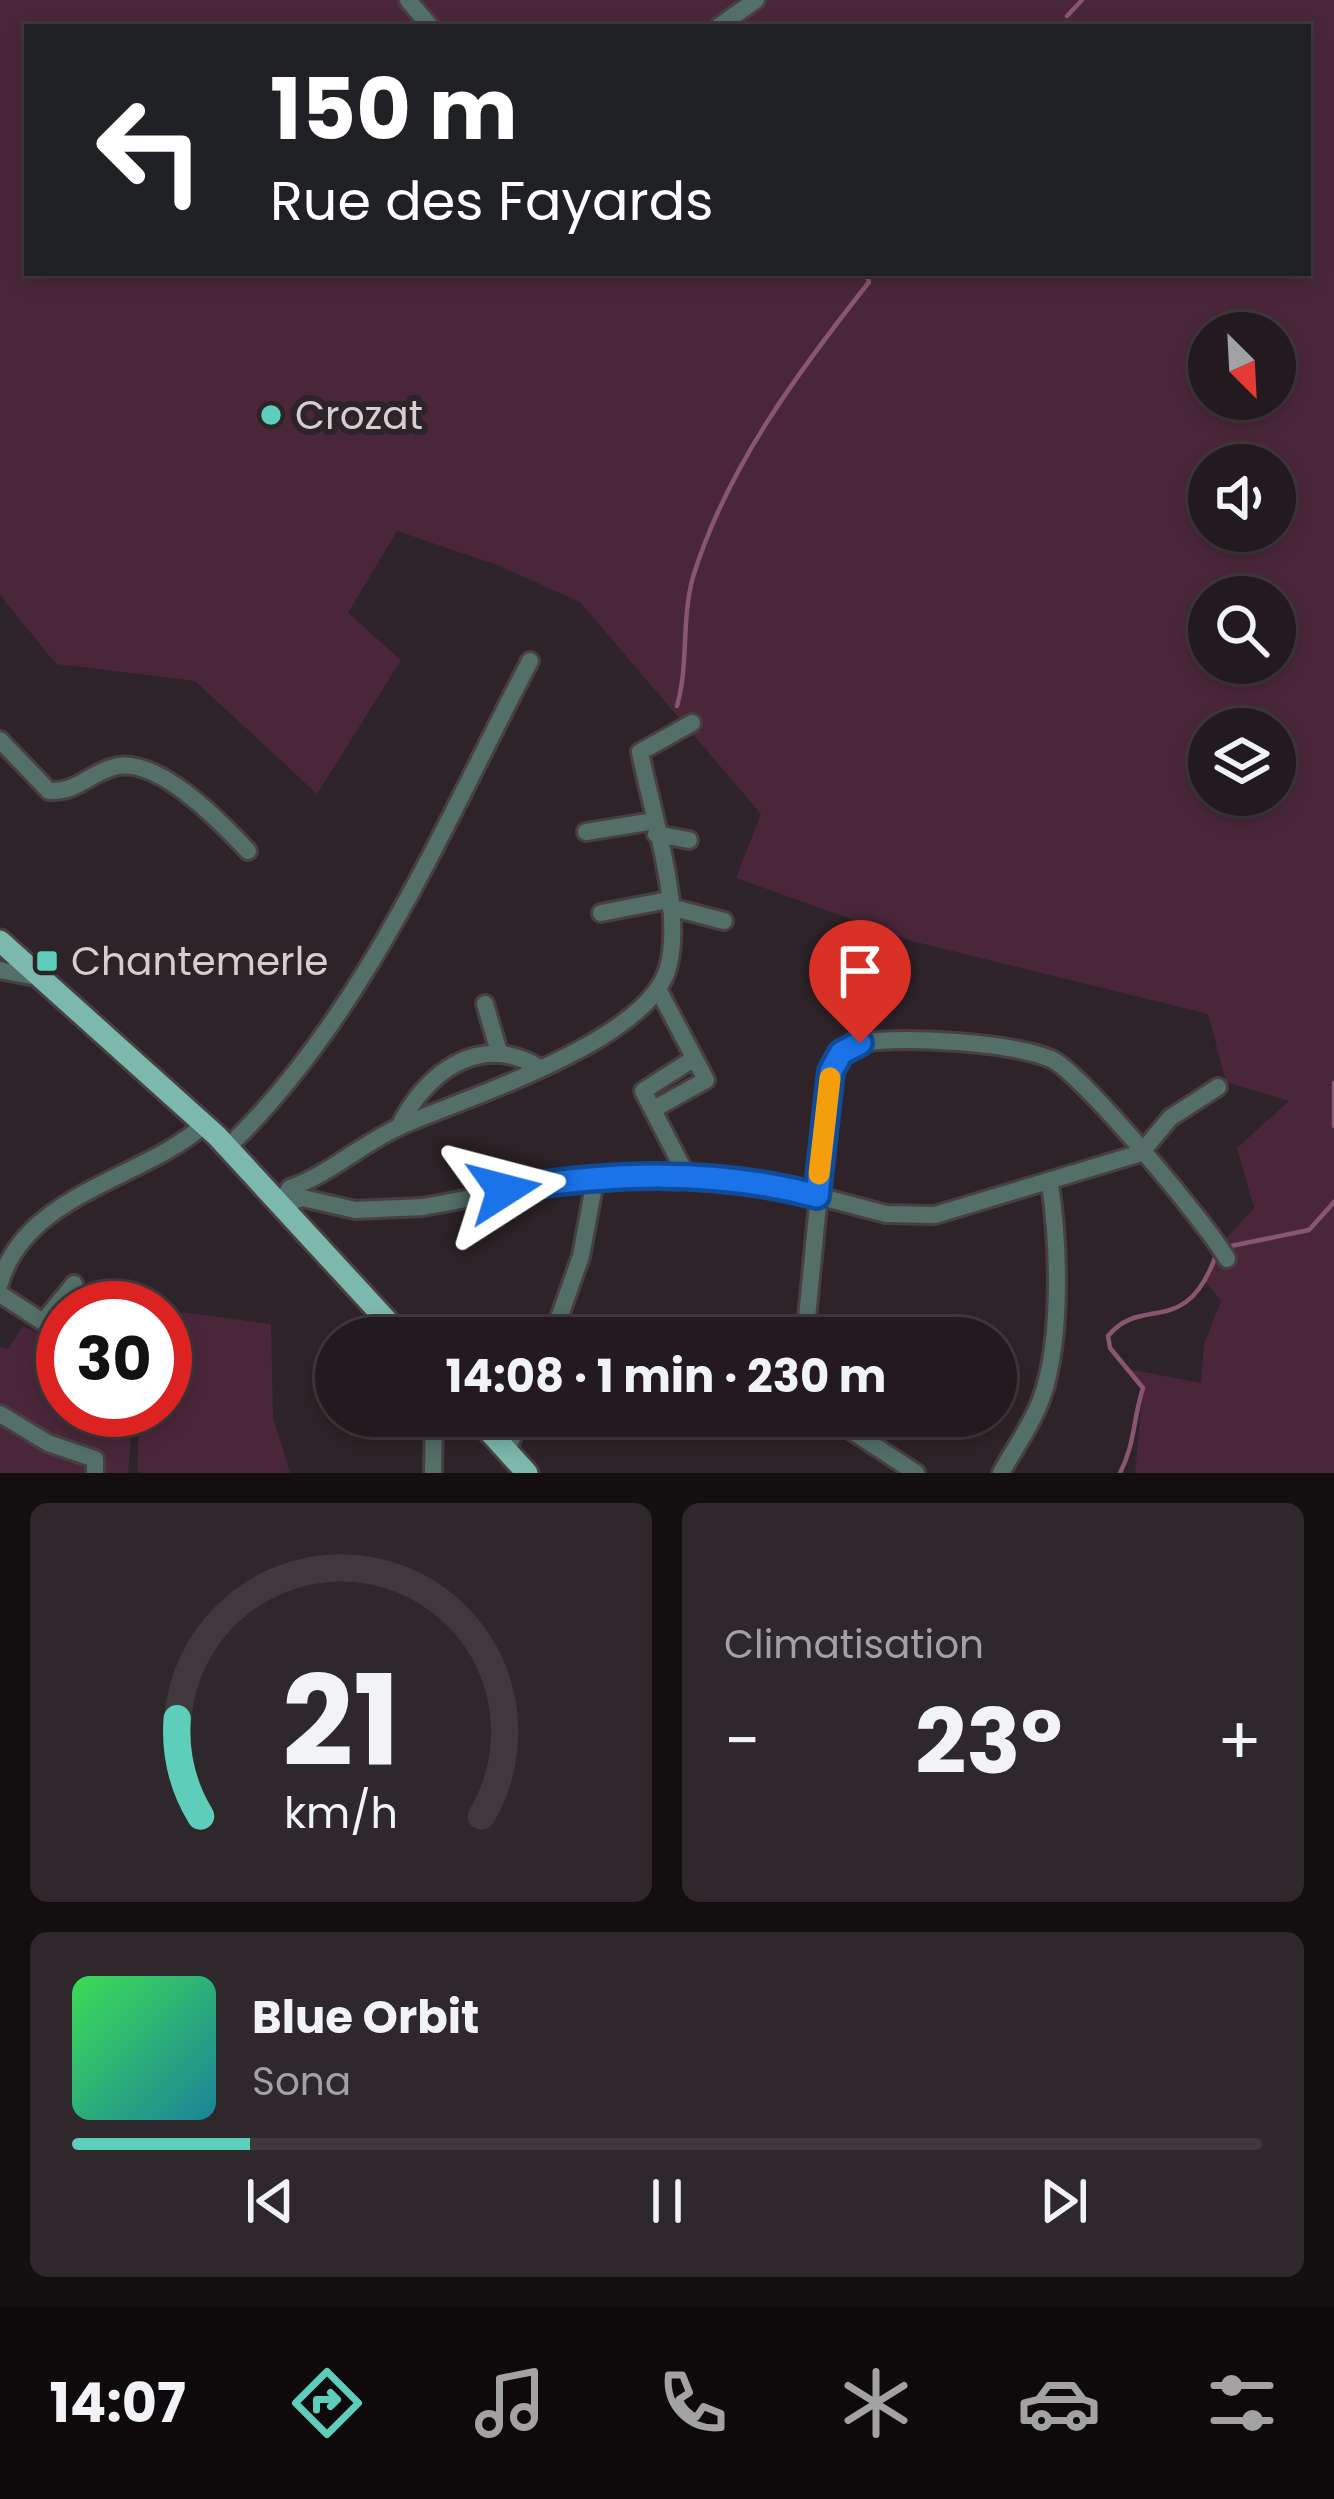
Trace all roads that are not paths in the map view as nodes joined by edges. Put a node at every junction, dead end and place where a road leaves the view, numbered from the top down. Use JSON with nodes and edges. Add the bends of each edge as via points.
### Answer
{"nodes":[{"id":1,"x":408,"y":0,"type":"edge"},
{"id":2,"x":755,"y":0,"type":"edge"},
{"id":3,"x":428,"y":24,"type":"edge"},
{"id":4,"x":722,"y":24,"type":"edge"},
{"id":5,"x":530,"y":661,"type":"dead end"},
{"id":6,"x":692,"y":723,"type":"dead end"},
{"id":7,"x":0,"y":740,"type":"edge"},
{"id":8,"x":655,"y":827,"type":"junction"},
{"id":9,"x":586,"y":832,"type":"dead end"},
{"id":10,"x":689,"y":840,"type":"dead end"},
{"id":11,"x":248,"y":851,"type":"dead end"},
{"id":12,"x":669,"y":903,"type":"junction"},
{"id":13,"x":601,"y":913,"type":"dead end"},
{"id":14,"x":724,"y":921,"type":"dead end"},
{"id":15,"x":0,"y":940,"type":"edge"},
{"id":16,"x":0,"y":970,"type":"edge"},
{"id":17,"x":39,"y":971,"type":"junction"},
{"id":18,"x":658,"y":989,"type":"junction"},
{"id":19,"x":485,"y":1004,"type":"dead end"},
{"id":20,"x":499,"y":1052,"type":"junction"},
{"id":21,"x":693,"y":1060,"type":"junction"},
{"id":22,"x":538,"y":1067,"type":"junction"},
{"id":23,"x":1218,"y":1087,"type":"dead end"},
{"id":24,"x":654,"y":1109,"type":"junction"},
{"id":25,"x":205,"y":1124,"type":"junction"},
{"id":26,"x":399,"y":1127,"type":"junction"},
{"id":27,"x":228,"y":1147,"type":"junction"},
{"id":28,"x":1141,"y":1153,"type":"junction"},
{"id":29,"x":596,"y":1175,"type":"junction"},
{"id":30,"x":688,"y":1178,"type":"junction"},
{"id":31,"x":1050,"y":1184,"type":"junction"},
{"id":32,"x":307,"y":1190,"type":"junction"},
{"id":33,"x":817,"y":1196,"type":"junction"},
{"id":34,"x":280,"y":1204,"type":"junction"},
{"id":35,"x":1227,"y":1259,"type":"dead end"},
{"id":36,"x":0,"y":1283,"type":"edge"},
{"id":37,"x":0,"y":1294,"type":"edge"},
{"id":38,"x":36,"y":1317,"type":"edge"},
{"id":39,"x":384,"y":1317,"type":"edge"},
{"id":40,"x":560,"y":1317,"type":"edge"},
{"id":41,"x":807,"y":1317,"type":"edge"},
{"id":42,"x":0,"y":1414,"type":"edge"},
{"id":43,"x":434,"y":1437,"type":"edge"},
{"id":44,"x":494,"y":1437,"type":"edge"},
{"id":45,"x":513,"y":1437,"type":"edge"},
{"id":46,"x":861,"y":1437,"type":"edge"},
{"id":47,"x":508,"y":1452,"type":"junction"},
{"id":48,"x":95,"y":1473,"type":"edge"},
{"id":49,"x":433,"y":1473,"type":"edge"},
{"id":50,"x":527,"y":1473,"type":"edge"},
{"id":51,"x":916,"y":1473,"type":"edge"},
{"id":52,"x":1001,"y":1473,"type":"edge"}],
"edges":[{"from":1,"to":3,"type":"street"},
{"from":2,"to":4,"type":"street"},
{"from":5,"to":27,"type":"street","via":[[398,915],[329,1022]]},
{"from":6,"to":8,"type":"street","via":[[640,752]]},
{"from":7,"to":11,"type":"street","via":[[49,791],[70,792],[116,766],[155,769]]},
{"from":8,"to":9,"type":"street"},
{"from":8,"to":10,"type":"street"},
{"from":8,"to":12,"type":"street"},
{"from":12,"to":13,"type":"street"},
{"from":12,"to":14,"type":"street"},
{"from":12,"to":18,"type":"street","via":[[673,938]]},
{"from":15,"to":17,"type":"main road"},
{"from":16,"to":17,"type":"street"},
{"from":17,"to":25,"type":"main road"},
{"from":18,"to":21,"type":"street"},
{"from":18,"to":22,"type":"street","via":[[614,1030]]},
{"from":19,"to":20,"type":"street"},
{"from":20,"to":22,"type":"street"},
{"from":20,"to":26,"type":"street","via":[[455,1063]]},
{"from":21,"to":24,"type":"street","via":[[646,1084]]},
{"from":21,"to":24,"type":"street","via":[[704,1086]]},
{"from":22,"to":26,"type":"street","via":[[470,1103]]},
{"from":23,"to":28,"type":"street","via":[[1170,1118]]},
{"from":24,"to":30,"type":"street"},
{"from":25,"to":27,"type":"main road"},
{"from":25,"to":36,"type":"street","via":[[78,1196],[4,1267]]},
{"from":26,"to":32,"type":"street"},
{"from":27,"to":34,"type":"main road"},
{"from":28,"to":31,"type":"street"},
{"from":28,"to":33,"type":"street","via":[[1054,1060],[874,1041],[841,1053],[831,1071]]},
{"from":28,"to":35,"type":"street"},
{"from":29,"to":30,"type":"street"},
{"from":29,"to":32,"type":"street","via":[[422,1207],[355,1210]]},
{"from":29,"to":40,"type":"street"},
{"from":30,"to":33,"type":"street"},
{"from":31,"to":33,"type":"street","via":[[935,1215],[886,1214]]},
{"from":31,"to":52,"type":"street","via":[[1052,1357],[1039,1406]]},
{"from":32,"to":34,"type":"street"},
{"from":33,"to":41,"type":"street"},
{"from":34,"to":39,"type":"main road"},
{"from":37,"to":38,"type":"street"},
{"from":42,"to":48,"type":"street","via":[[95,1459]]},
{"from":43,"to":49,"type":"street"},
{"from":44,"to":47,"type":"main road"},
{"from":45,"to":47,"type":"street"},
{"from":46,"to":51,"type":"street"},
{"from":47,"to":50,"type":"main road"}]}
